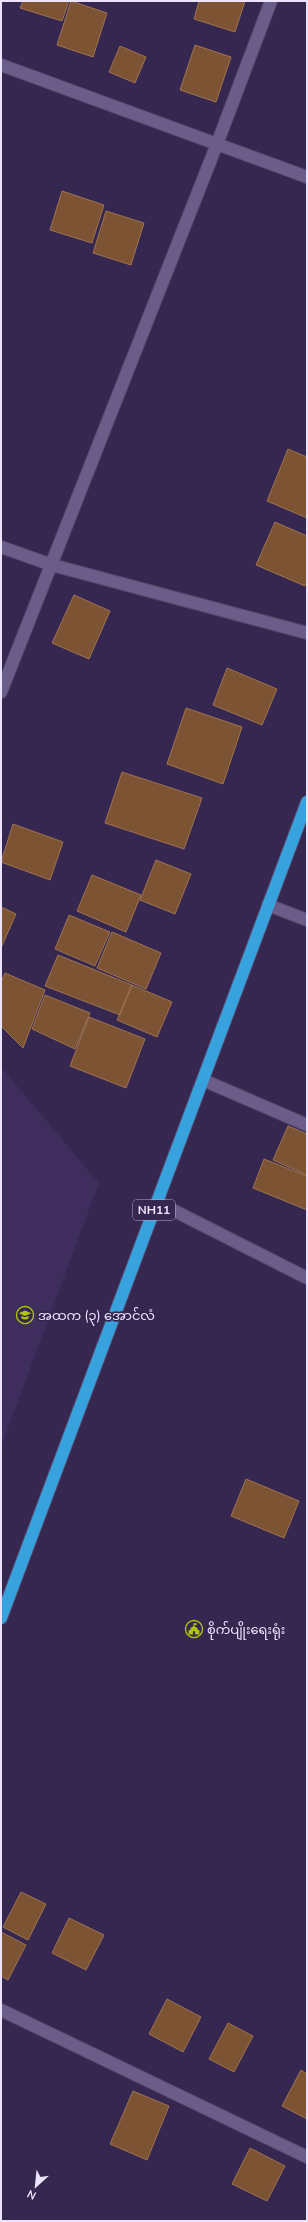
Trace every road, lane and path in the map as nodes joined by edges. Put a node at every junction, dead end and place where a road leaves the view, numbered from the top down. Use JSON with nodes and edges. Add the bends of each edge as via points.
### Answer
{"nodes":[{"id":1,"x":271,"y":1,"type":"edge"},
{"id":2,"x":1,"y":65,"type":"edge"},
{"id":3,"x":217,"y":144,"type":"junction"},
{"id":4,"x":307,"y":177,"type":"edge"},
{"id":5,"x":1,"y":547,"type":"edge"},
{"id":6,"x":52,"y":565,"type":"junction"},
{"id":7,"x":307,"y":633,"type":"edge"},
{"id":8,"x":1,"y":692,"type":"edge"},
{"id":9,"x":307,"y":802,"type":"edge"},
{"id":10,"x":268,"y":905,"type":"junction"},
{"id":11,"x":307,"y":920,"type":"edge"},
{"id":12,"x":203,"y":1080,"type":"junction"},
{"id":13,"x":307,"y":1126,"type":"edge"},
{"id":14,"x":157,"y":1202,"type":"junction"},
{"id":15,"x":307,"y":1278,"type":"edge"},
{"id":16,"x":1,"y":1618,"type":"edge"},
{"id":17,"x":1,"y":2010,"type":"edge"},
{"id":18,"x":307,"y":2157,"type":"edge"}],
"edges":[{"from":1,"to":3,"type":"street"},
{"from":2,"to":3,"type":"street"},
{"from":3,"to":4,"type":"street"},
{"from":3,"to":6,"type":"street"},
{"from":5,"to":6,"type":"street"},
{"from":6,"to":7,"type":"street"},
{"from":6,"to":8,"type":"street"},
{"from":9,"to":10,"type":"highway","number":"NH11"},
{"from":10,"to":11,"type":"street"},
{"from":10,"to":12,"type":"highway","number":"NH11"},
{"from":12,"to":13,"type":"street"},
{"from":12,"to":14,"type":"highway","number":"NH11"},
{"from":14,"to":15,"type":"street"},
{"from":14,"to":16,"type":"highway","number":"NH11"},
{"from":17,"to":18,"type":"street"}]}
